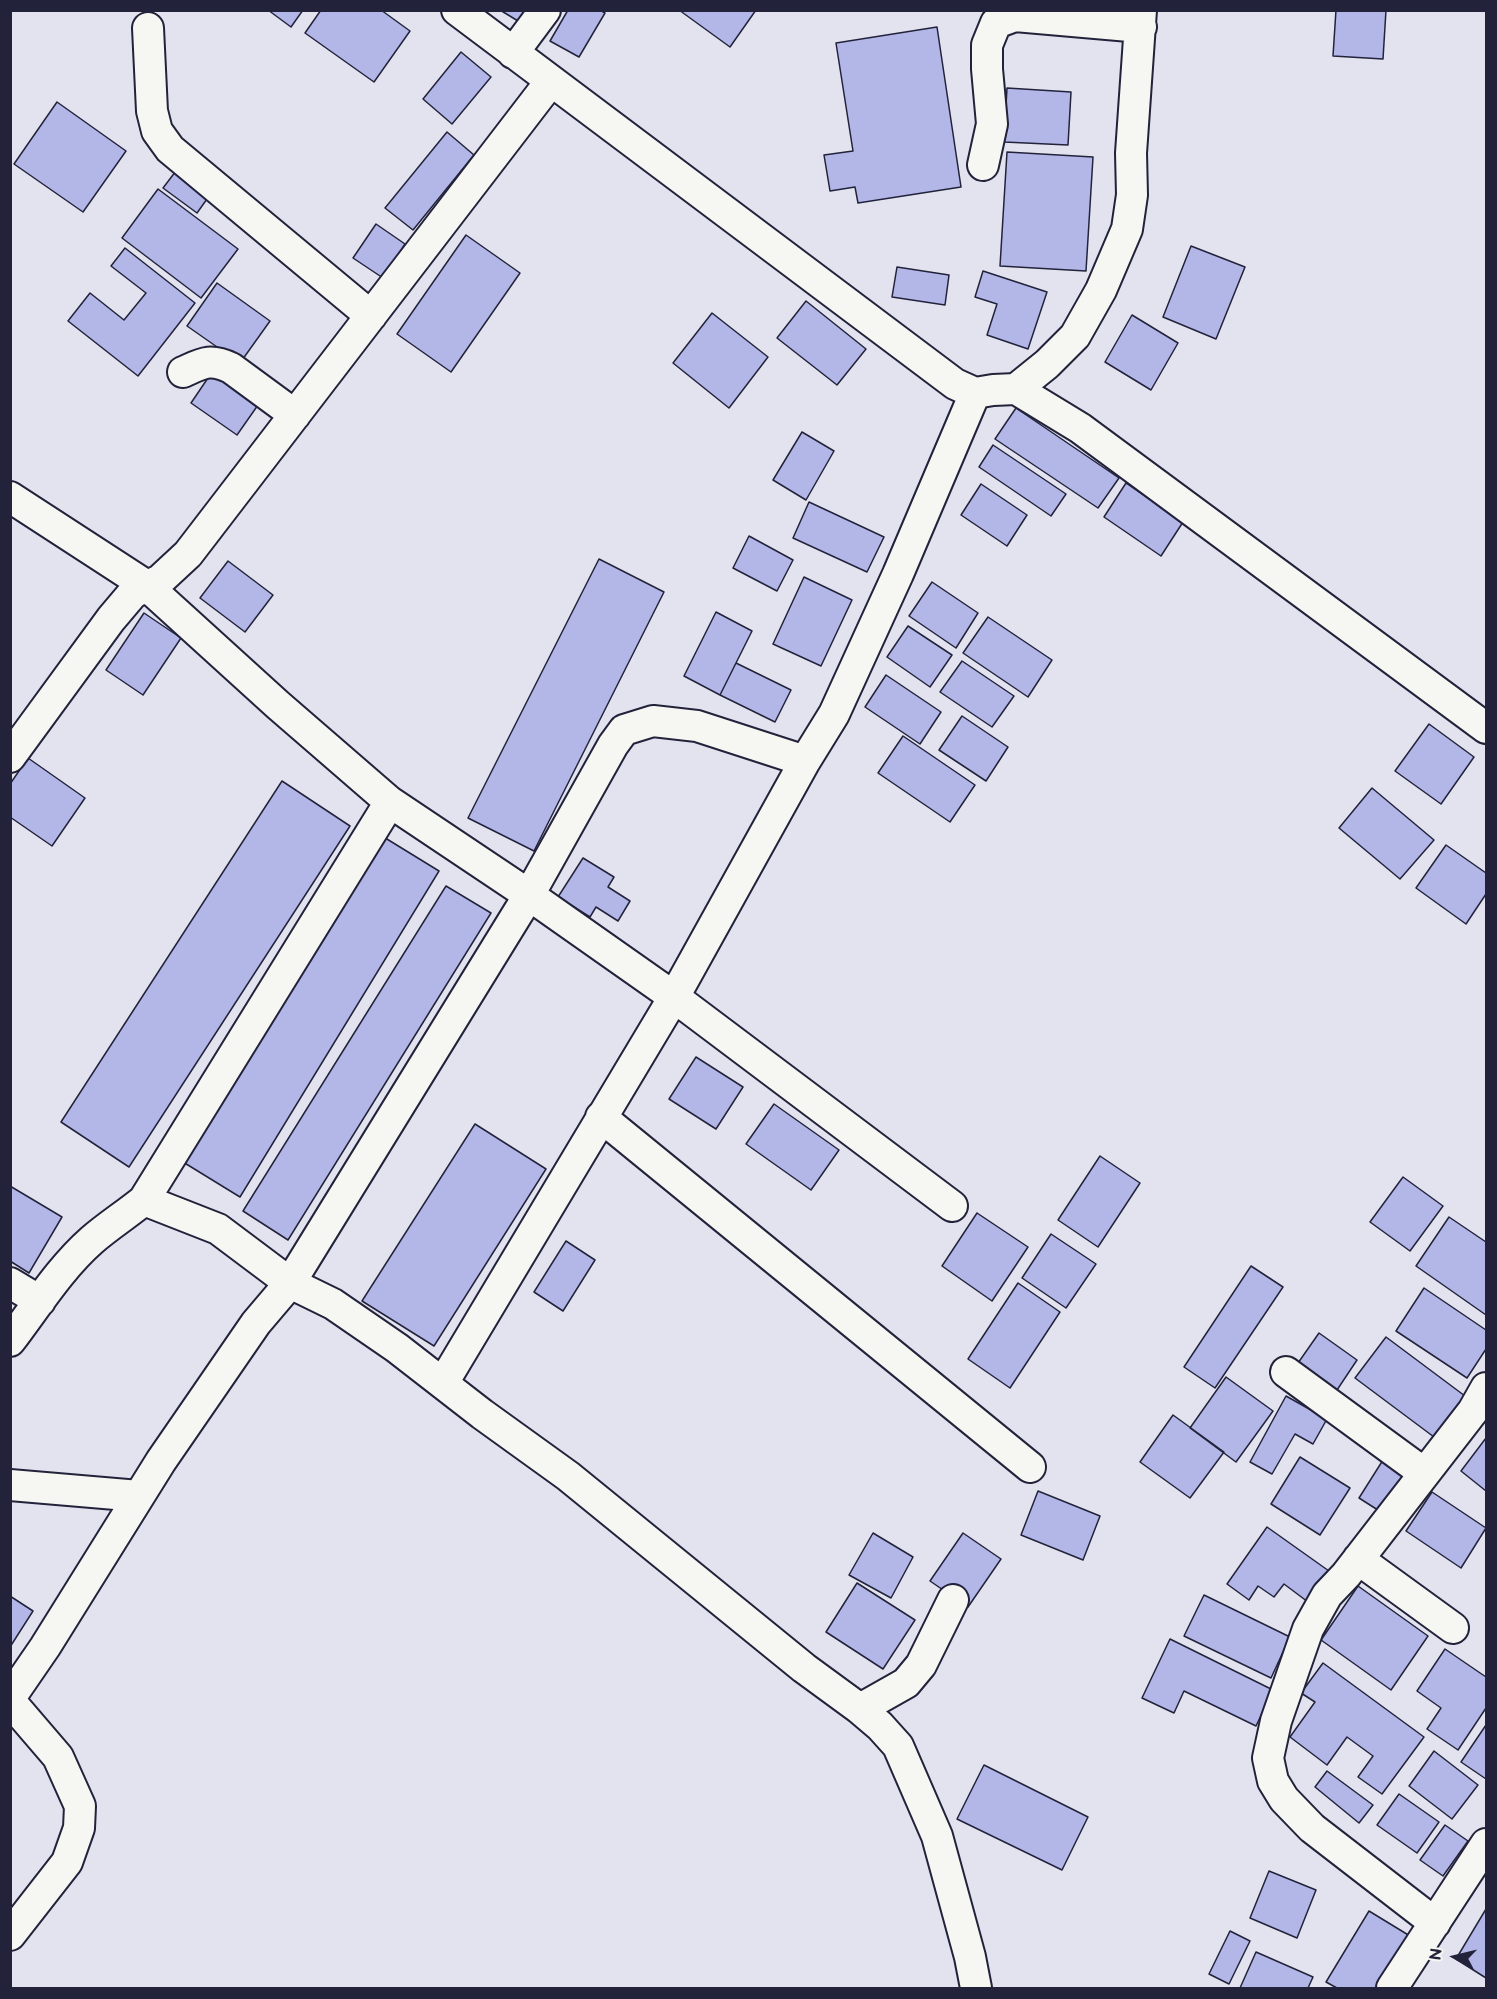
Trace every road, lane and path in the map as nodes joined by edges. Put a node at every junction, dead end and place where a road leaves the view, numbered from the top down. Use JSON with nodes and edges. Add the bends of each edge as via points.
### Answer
{"nodes":[{"id":1,"x":458,"y":10,"type":"edge"},
{"id":2,"x":545,"y":10,"type":"edge"},
{"id":3,"x":1141,"y":19,"type":"edge"},
{"id":4,"x":148,"y":28,"type":"dead end"},
{"id":5,"x":513,"y":53,"type":"junction"},
{"id":6,"x":551,"y":81,"type":"junction"},
{"id":7,"x":983,"y":165,"type":"dead end"},
{"id":8,"x":371,"y":316,"type":"junction"},
{"id":9,"x":183,"y":372,"type":"dead end"},
{"id":10,"x":1016,"y":389,"type":"junction"},
{"id":11,"x":975,"y":393,"type":"junction"},
{"id":12,"x":295,"y":415,"type":"junction"},
{"id":13,"x":10,"y":497,"type":"edge"},
{"id":14,"x":147,"y":586,"type":"junction"},
{"id":15,"x":1486,"y":728,"type":"edge"},
{"id":16,"x":10,"y":757,"type":"edge"},
{"id":17,"x":805,"y":761,"type":"junction"},
{"id":18,"x":390,"y":802,"type":"junction"},
{"id":19,"x":529,"y":895,"type":"junction"},
{"id":20,"x":674,"y":997,"type":"junction"},
{"id":21,"x":601,"y":1117,"type":"junction"},
{"id":22,"x":144,"y":1200,"type":"junction"},
{"id":23,"x":952,"y":1206,"type":"dead end"},
{"id":24,"x":10,"y":1283,"type":"edge"},
{"id":25,"x":290,"y":1283,"type":"junction"},
{"id":26,"x":40,"y":1301,"type":"junction"},
{"id":27,"x":10,"y":1341,"type":"edge"},
{"id":28,"x":1286,"y":1372,"type":"dead end"},
{"id":29,"x":443,"y":1383,"type":"junction"},
{"id":30,"x":1486,"y":1388,"type":"edge"},
{"id":31,"x":1030,"y":1467,"type":"dead end"},
{"id":32,"x":1424,"y":1473,"type":"junction"},
{"id":33,"x":10,"y":1485,"type":"edge"},
{"id":34,"x":139,"y":1496,"type":"junction"},
{"id":35,"x":1358,"y":1559,"type":"junction"},
{"id":36,"x":953,"y":1600,"type":"dead end"},
{"id":37,"x":1453,"y":1628,"type":"dead end"},
{"id":38,"x":10,"y":1700,"type":"edge"},
{"id":39,"x":860,"y":1709,"type":"junction"},
{"id":40,"x":1486,"y":1844,"type":"edge"},
{"id":41,"x":15,"y":1919,"type":"edge"},
{"id":42,"x":1435,"y":1923,"type":"junction"},
{"id":43,"x":976,"y":1989,"type":"edge"},
{"id":44,"x":1392,"y":1989,"type":"edge"}],
"edges":[{"from":1,"to":5,"type":"street"},
{"from":2,"to":5,"type":"street"},
{"from":3,"to":7,"type":"street","via":[[1015,16],[996,23],[987,45],[992,124]]},
{"from":3,"to":10,"type":"street","via":[[1131,153],[1132,195],[1126,229],[1101,290],[1075,336]]},
{"from":4,"to":8,"type":"street","via":[[152,111],[157,131],[170,149]]},
{"from":5,"to":6,"type":"street"},
{"from":6,"to":8,"type":"street"},
{"from":6,"to":11,"type":"street","via":[[955,384]]},
{"from":8,"to":12,"type":"street"},
{"from":9,"to":12,"type":"street","via":[[206,362],[220,363]]},
{"from":10,"to":11,"type":"street"},
{"from":10,"to":15,"type":"street","via":[[1080,428]]},
{"from":11,"to":17,"type":"street","via":[[834,714]]},
{"from":12,"to":14,"type":"street","via":[[188,554],[160,580]]},
{"from":13,"to":14,"type":"street"},
{"from":14,"to":16,"type":"street","via":[[133,593],[111,620]]},
{"from":14,"to":18,"type":"street"},
{"from":17,"to":19,"type":"street","via":[[697,726],[653,722],[624,730]]},
{"from":17,"to":20,"type":"street"},
{"from":18,"to":19,"type":"street"},
{"from":18,"to":22,"type":"street"},
{"from":19,"to":20,"type":"street"},
{"from":19,"to":25,"type":"street"},
{"from":20,"to":21,"type":"street"},
{"from":20,"to":23,"type":"street"},
{"from":21,"to":29,"type":"street"},
{"from":21,"to":31,"type":"street"},
{"from":22,"to":25,"type":"street","via":[[218,1229]]},
{"from":22,"to":26,"type":"street","via":[[92,1240]]},
{"from":24,"to":26,"type":"street"},
{"from":25,"to":29,"type":"street","via":[[333,1304]]},
{"from":25,"to":34,"type":"street","via":[[256,1323]]},
{"from":26,"to":27,"type":"street"},
{"from":28,"to":32,"type":"street"},
{"from":29,"to":39,"type":"street","via":[[568,1476]]},
{"from":30,"to":32,"type":"street","via":[[1473,1411]]},
{"from":32,"to":35,"type":"street"},
{"from":33,"to":34,"type":"street"},
{"from":34,"to":38,"type":"street"},
{"from":35,"to":37,"type":"street"},
{"from":35,"to":42,"type":"street","via":[[1327,1594],[1308,1629],[1276,1721],[1268,1758],[1273,1781],[1284,1799],[1312,1828]]},
{"from":36,"to":39,"type":"street","via":[[921,1665],[906,1683]]},
{"from":38,"to":41,"type":"street","via":[[58,1757],[80,1806],[79,1828],[67,1862]]},
{"from":39,"to":43,"type":"street","via":[[898,1746],[937,1836]]},
{"from":40,"to":42,"type":"street"},
{"from":42,"to":44,"type":"street"}]}
